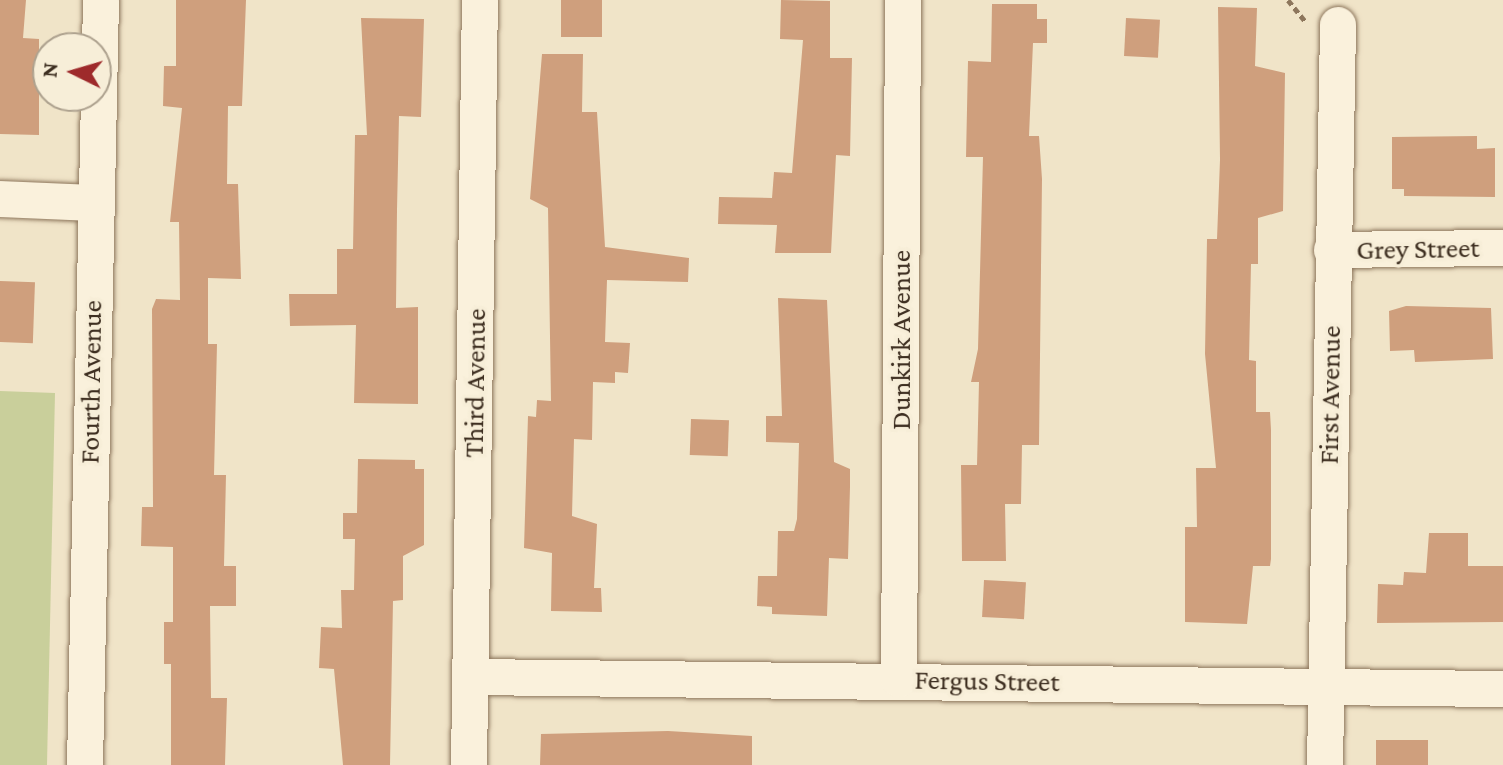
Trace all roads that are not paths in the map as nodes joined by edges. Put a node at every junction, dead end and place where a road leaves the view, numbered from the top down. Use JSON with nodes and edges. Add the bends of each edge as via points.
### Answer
{"nodes":[{"id":1,"x":101,"y":0,"type":"edge"},
{"id":2,"x":480,"y":0,"type":"edge"},
{"id":3,"x":903,"y":0,"type":"edge"},
{"id":4,"x":1323,"y":26,"type":"road end"},
{"id":5,"x":0,"y":199,"type":"edge"},
{"id":6,"x":93,"y":203,"type":"junction"},
{"id":7,"x":1503,"y":248,"type":"edge"},
{"id":8,"x":1332,"y":250,"type":"junction"},
{"id":9,"x":471,"y":677,"type":"junction"},
{"id":10,"x":899,"y":679,"type":"junction"},
{"id":11,"x":1326,"y":687,"type":"junction"},
{"id":12,"x":1503,"y":689,"type":"edge"},
{"id":13,"x":85,"y":765,"type":"edge"},
{"id":14,"x":469,"y":765,"type":"edge"},
{"id":15,"x":1325,"y":765,"type":"edge"}],
"edges":[{"from":1,"to":6,"type":"street","name":"Fourth Avenue"},
{"from":2,"to":9,"type":"street","name":"Third Avenue"},
{"from":3,"to":10,"type":"street","name":"Dunkirk Avenue"},
{"from":4,"to":8,"type":"street","name":"First Avenue"},
{"from":5,"to":6,"type":"street"},
{"from":6,"to":13,"type":"street","name":"Fourth Avenue"},
{"from":7,"to":8,"type":"street","name":"Grey Street"},
{"from":8,"to":11,"type":"street","name":"First Avenue"},
{"from":9,"to":10,"type":"street","name":"Fergus Street"},
{"from":9,"to":14,"type":"street","name":"Third Avenue"},
{"from":10,"to":11,"type":"street","name":"Fergus Street"},
{"from":11,"to":12,"type":"street","name":"Fergus Street"},
{"from":11,"to":15,"type":"street","name":"First Avenue"}]}
